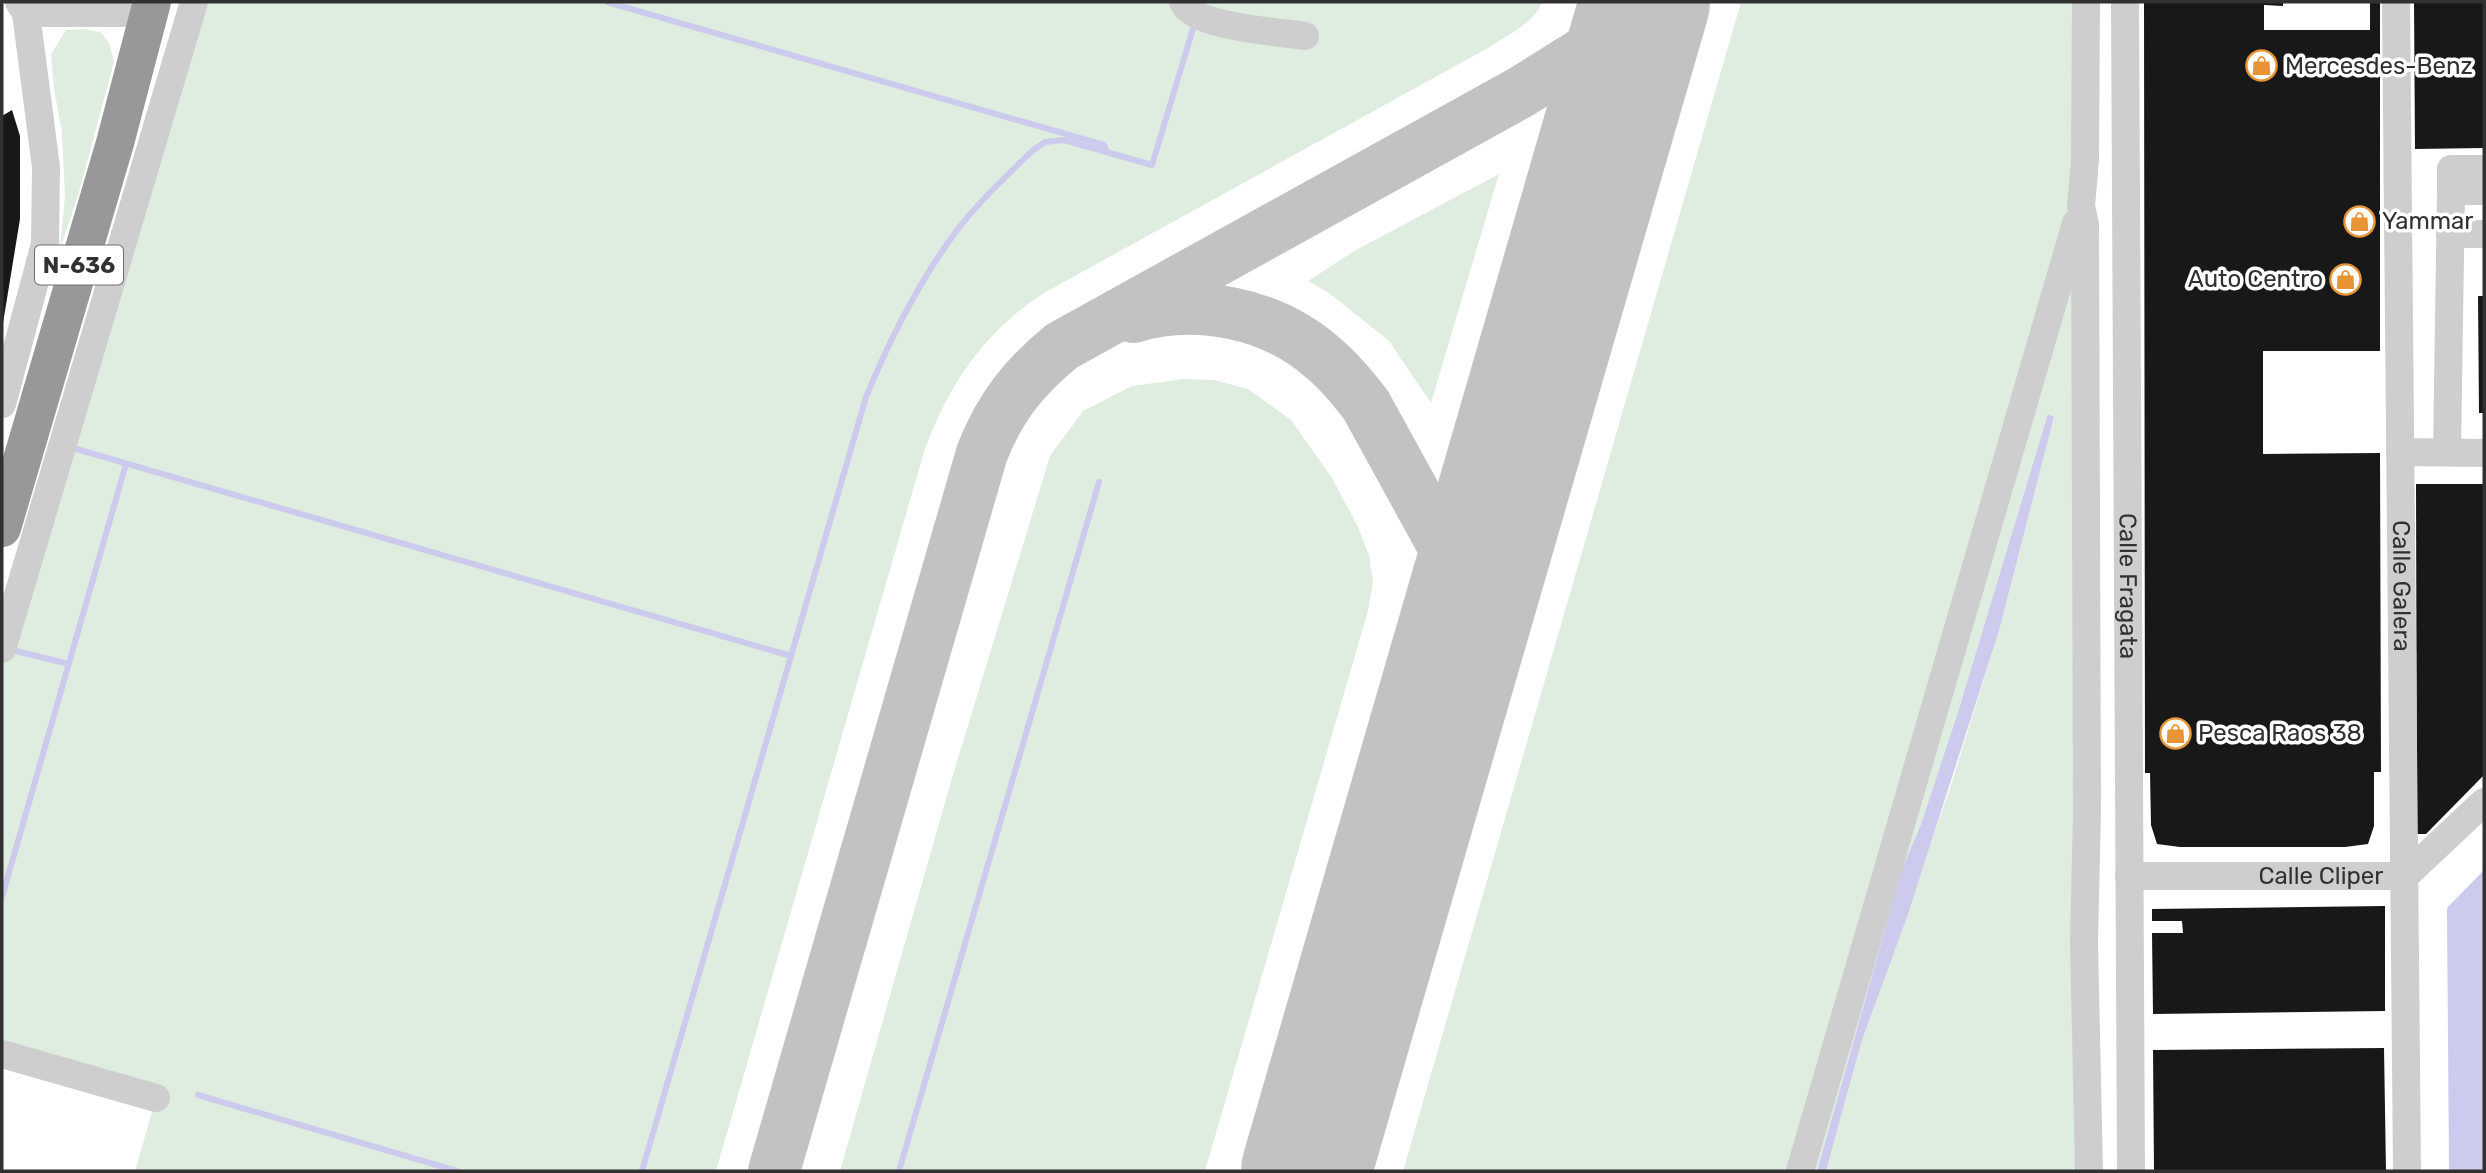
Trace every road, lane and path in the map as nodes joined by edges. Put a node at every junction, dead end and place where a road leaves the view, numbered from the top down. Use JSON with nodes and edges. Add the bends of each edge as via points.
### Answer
{"nodes":[{"id":1,"x":194,"y":2,"type":"edge"},
{"id":2,"x":1183,"y":2,"type":"edge"},
{"id":3,"x":2087,"y":2,"type":"edge"},
{"id":4,"x":2124,"y":2,"type":"edge"},
{"id":5,"x":2396,"y":2,"type":"edge"},
{"id":6,"x":22,"y":7,"type":"edge"},
{"id":7,"x":150,"y":8,"type":"edge"},
{"id":8,"x":1305,"y":36,"type":"dead end"},
{"id":9,"x":2484,"y":169,"type":"edge"},
{"id":10,"x":2451,"y":191,"type":"junction"},
{"id":11,"x":2484,"y":191,"type":"edge"},
{"id":12,"x":2081,"y":206,"type":"junction"},
{"id":13,"x":2450,"y":234,"type":"junction"},
{"id":14,"x":2484,"y":234,"type":"edge"},
{"id":15,"x":3,"y":388,"type":"edge"},
{"id":16,"x":2400,"y":452,"type":"junction"},
{"id":17,"x":2447,"y":453,"type":"junction"},
{"id":18,"x":2484,"y":453,"type":"edge"},
{"id":19,"x":2,"y":528,"type":"edge"},
{"id":20,"x":2,"y":649,"type":"edge"},
{"id":21,"x":2484,"y":802,"type":"edge"},
{"id":22,"x":2129,"y":876,"type":"junction"},
{"id":23,"x":2404,"y":876,"type":"junction"},
{"id":24,"x":2,"y":1054,"type":"edge"},
{"id":25,"x":156,"y":1098,"type":"dead end"},
{"id":26,"x":1800,"y":1171,"type":"edge"},
{"id":27,"x":2089,"y":1171,"type":"edge"},
{"id":28,"x":2131,"y":1171,"type":"edge"},
{"id":29,"x":2407,"y":1171,"type":"edge"}],
"edges":[{"from":1,"to":20,"type":"street"},
{"from":2,"to":8,"type":"street","via":[[1194,14],[1223,23]]},
{"from":3,"to":12,"type":"street"},
{"from":4,"to":22,"type":"street","name":"Calle Fragata"},
{"from":5,"to":16,"type":"street","name":"Calle Galera"},
{"from":6,"to":7,"type":"street"},
{"from":6,"to":15,"type":"street","via":[[46,167],[45,244]]},
{"from":7,"to":19,"type":"highway","number":"N-636"},
{"from":9,"to":10,"type":"street","via":[[2451,169]]},
{"from":10,"to":11,"type":"street"},
{"from":10,"to":13,"type":"street"},
{"from":12,"to":26,"type":"street"},
{"from":12,"to":27,"type":"street","via":[[2085,225],[2084,942]]},
{"from":13,"to":14,"type":"street"},
{"from":13,"to":17,"type":"street"},
{"from":16,"to":17,"type":"street"},
{"from":16,"to":23,"type":"street","name":"Calle Galera"},
{"from":17,"to":18,"type":"street"},
{"from":21,"to":23,"type":"street","name":"Calle Cliper"},
{"from":22,"to":23,"type":"street","name":"Calle Cliper"},
{"from":22,"to":28,"type":"street","name":"Calle Fragata"},
{"from":23,"to":29,"type":"street","name":"Calle Galera"},
{"from":24,"to":25,"type":"street"}]}
